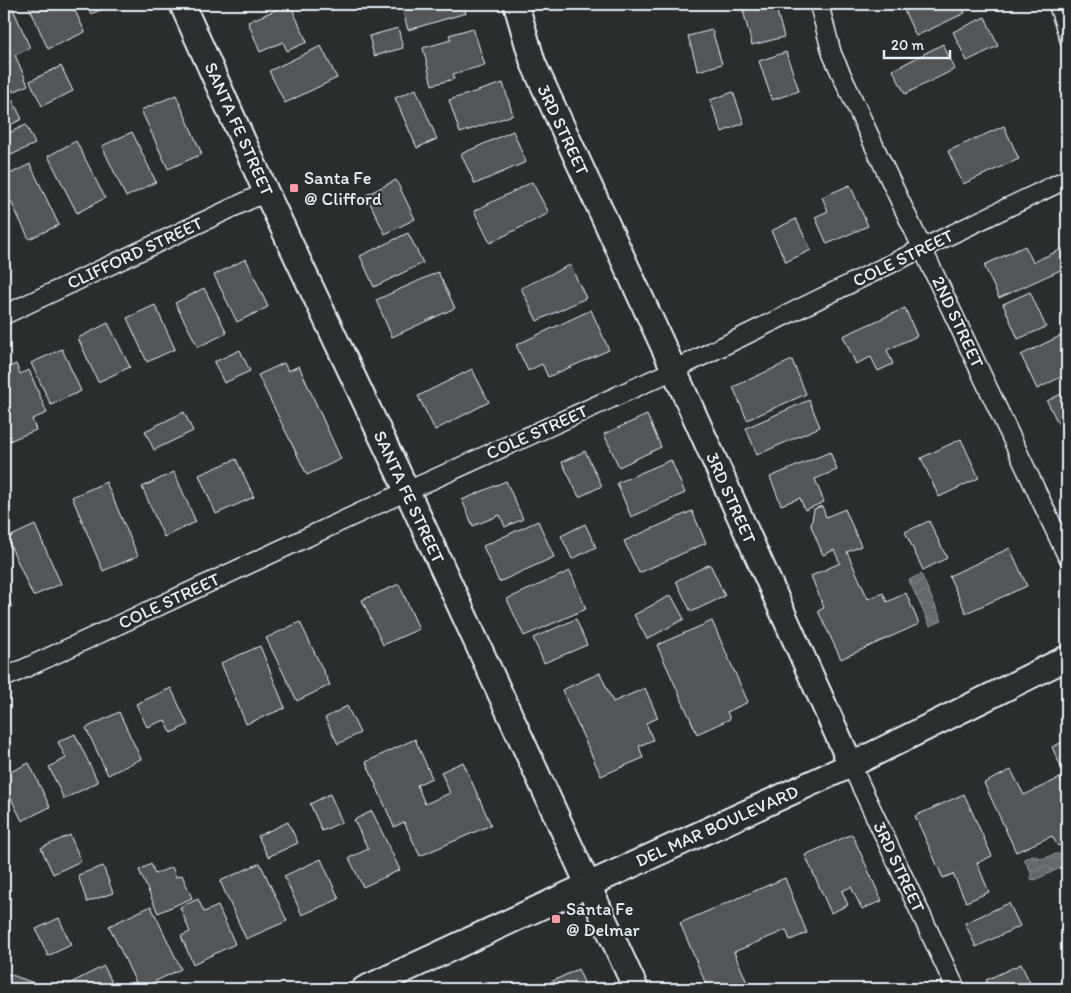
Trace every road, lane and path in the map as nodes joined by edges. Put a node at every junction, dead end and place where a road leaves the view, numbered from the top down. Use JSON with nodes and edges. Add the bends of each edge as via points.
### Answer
{"nodes":[{"id":1,"x":182,"y":4,"type":"edge"},
{"id":2,"x":516,"y":4,"type":"edge"},
{"id":3,"x":820,"y":4,"type":"edge"},
{"id":4,"x":1053,"y":4,"type":"edge"},
{"id":5,"x":1067,"y":46,"type":"edge"},
{"id":6,"x":1067,"y":179,"type":"edge"},
{"id":7,"x":266,"y":192,"type":"junction"},
{"id":8,"x":923,"y":248,"type":"junction"},
{"id":9,"x":4,"y":315,"type":"edge"},
{"id":10,"x":674,"y":370,"type":"junction"},
{"id":11,"x":406,"y":492,"type":"junction"},
{"id":12,"x":1067,"y":556,"type":"edge"},
{"id":13,"x":1067,"y":658,"type":"edge"},
{"id":14,"x":4,"y":678,"type":"edge"},
{"id":15,"x":851,"y":765,"type":"junction"},
{"id":16,"x":588,"y":885,"type":"junction"},
{"id":17,"x":364,"y":989,"type":"edge"},
{"id":18,"x":636,"y":989,"type":"edge"},
{"id":19,"x":956,"y":989,"type":"edge"}],
"edges":[{"from":1,"to":7,"type":"street","name":"SANTA FE STREET"},
{"from":2,"to":10,"type":"street","name":"3RD STREET","via":[[533,63]]},
{"from":3,"to":8,"type":"street","name":"2ND STREET","via":[[832,54]]},
{"from":4,"to":5,"type":"lane"},
{"from":6,"to":8,"type":"street","name":"COLE STREET"},
{"from":7,"to":9,"type":"street","name":"CLIFFORD STREET"},
{"from":7,"to":11,"type":"street","name":"SANTA FE STREET"},
{"from":8,"to":10,"type":"street","name":"COLE STREET"},
{"from":8,"to":12,"type":"street","name":"2ND STREET"},
{"from":10,"to":11,"type":"street","name":"COLE STREET"},
{"from":10,"to":15,"type":"street","name":"3RD STREET"},
{"from":11,"to":14,"type":"street","name":"COLE STREET"},
{"from":11,"to":16,"type":"street","name":"SANTA FE STREET"},
{"from":13,"to":15,"type":"street","name":"DEL MAR BOULEVARD"},
{"from":15,"to":16,"type":"street","name":"DEL MAR BOULEVARD"},
{"from":15,"to":19,"type":"street","name":"3RD STREET"},
{"from":16,"to":17,"type":"street","name":"DEL MAR BOULEVARD"},
{"from":16,"to":18,"type":"street","name":"SANTA FE STREET"}]}
